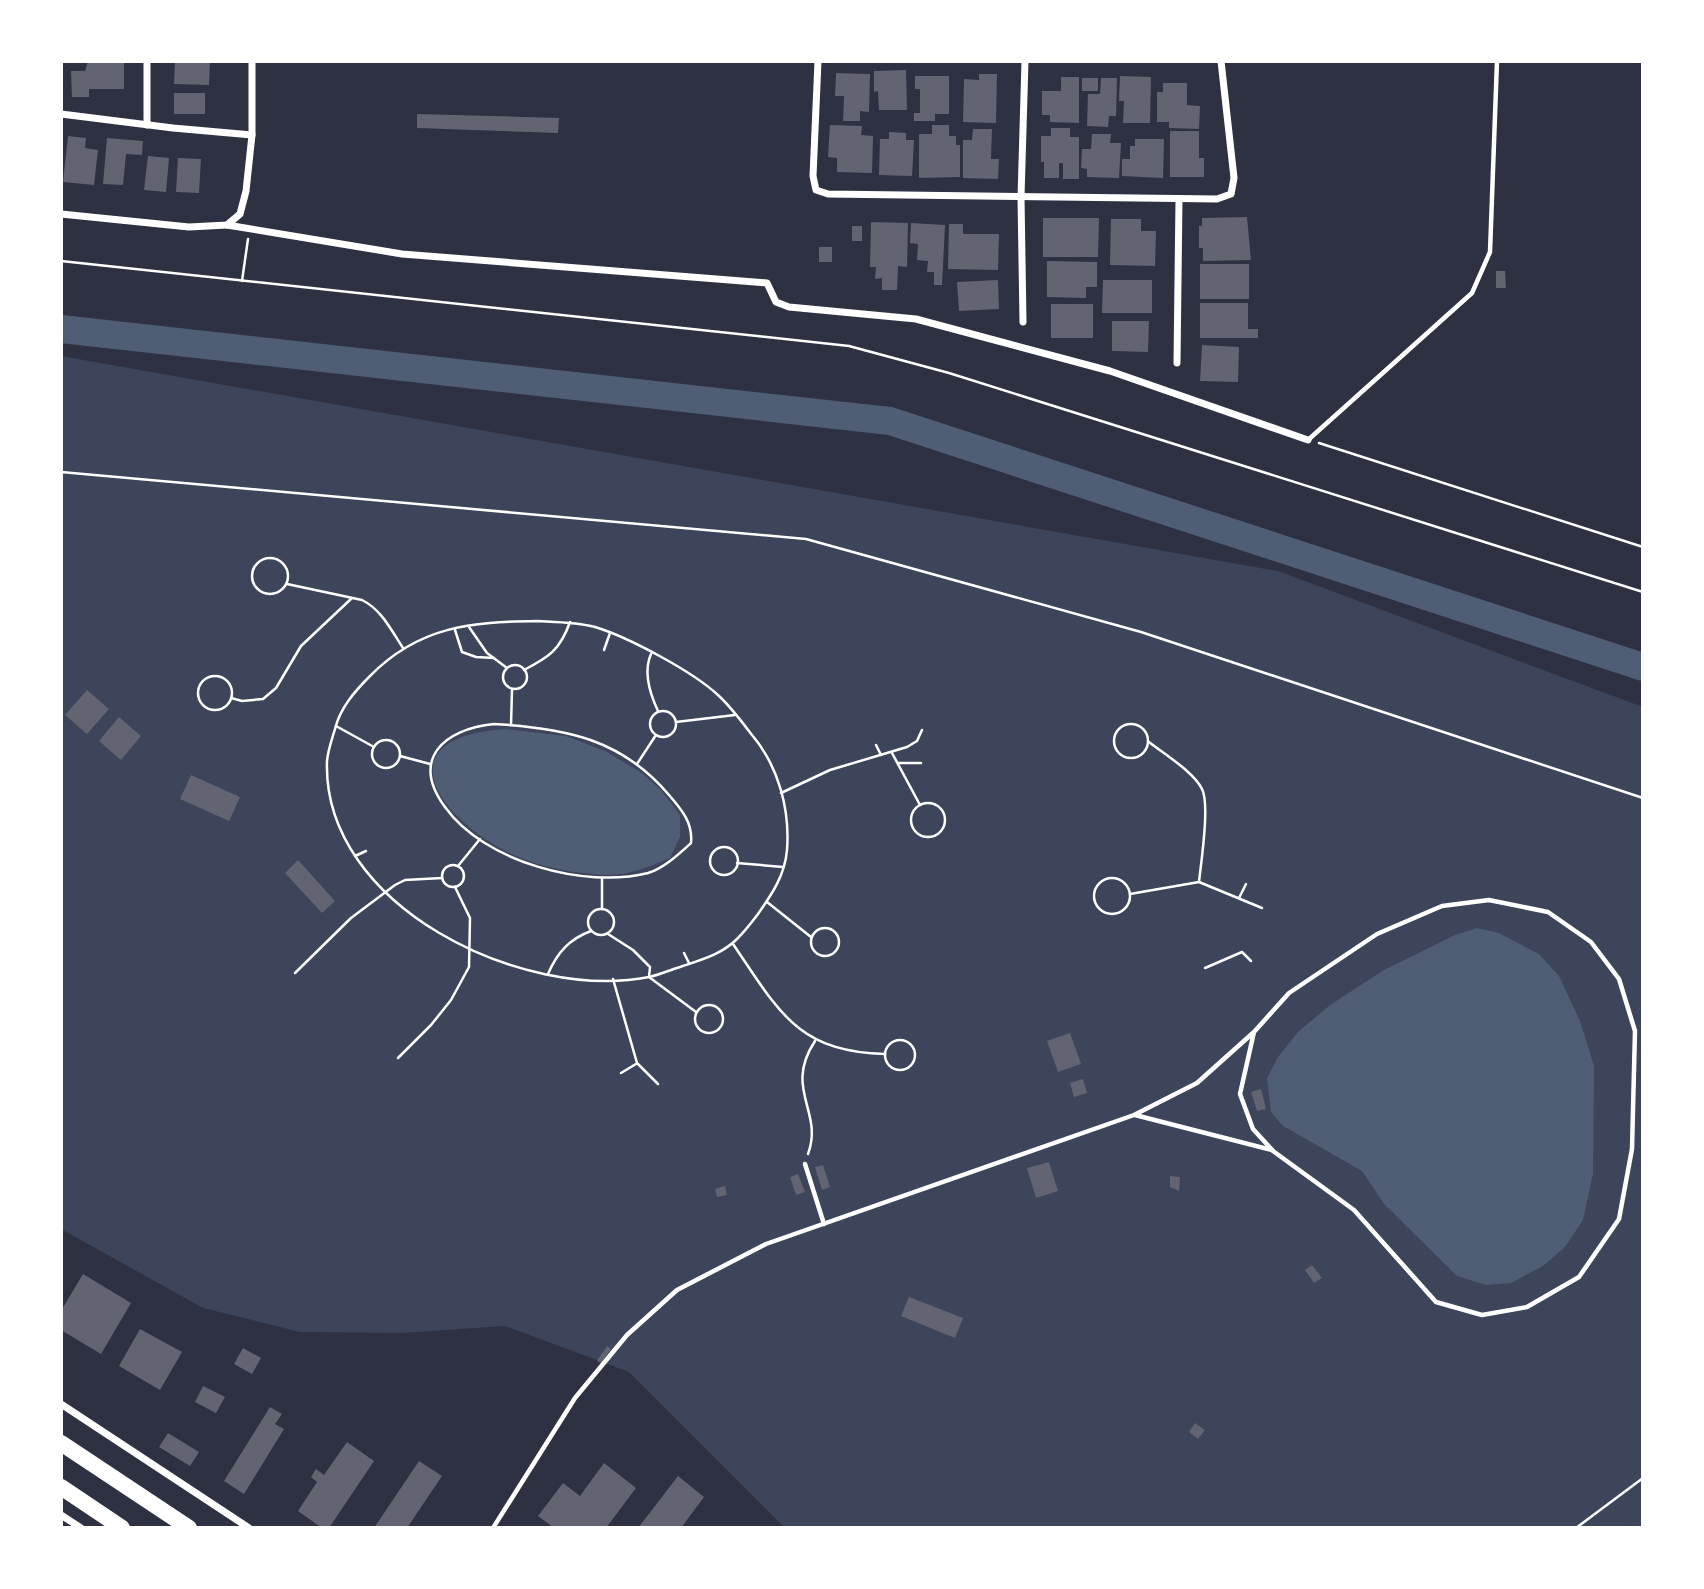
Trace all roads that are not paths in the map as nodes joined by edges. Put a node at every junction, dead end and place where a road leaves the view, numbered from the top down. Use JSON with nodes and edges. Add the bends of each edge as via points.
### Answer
{"nodes":[{"id":1,"x":147,"y":61,"type":"edge"},
{"id":2,"x":252,"y":61,"type":"edge"},
{"id":3,"x":818,"y":61,"type":"edge"},
{"id":4,"x":1024,"y":61,"type":"edge"},
{"id":5,"x":1221,"y":61,"type":"edge"},
{"id":6,"x":1497,"y":61,"type":"edge"},
{"id":7,"x":61,"y":114,"type":"edge"},
{"id":8,"x":147,"y":125,"type":"junction"},
{"id":9,"x":252,"y":135,"type":"junction"},
{"id":10,"x":1021,"y":197,"type":"junction"},
{"id":11,"x":1180,"y":199,"type":"junction"},
{"id":12,"x":61,"y":214,"type":"edge"},
{"id":13,"x":227,"y":225,"type":"junction"},
{"id":14,"x":1024,"y":322,"type":"dead end"},
{"id":15,"x":1177,"y":363,"type":"dead end"},
{"id":16,"x":1308,"y":440,"type":"joint"},
{"id":17,"x":1254,"y":1032,"type":"junction"},
{"id":18,"x":1134,"y":1115,"type":"junction"},
{"id":19,"x":1273,"y":1151,"type":"junction"},
{"id":20,"x":805,"y":1164,"type":"road end"},
{"id":21,"x":824,"y":1224,"type":"junction"},
{"id":22,"x":61,"y":1404,"type":"edge"},
{"id":23,"x":61,"y":1443,"type":"edge"},
{"id":24,"x":61,"y":1487,"type":"edge"},
{"id":25,"x":61,"y":1514,"type":"edge"},
{"id":26,"x":81,"y":1528,"type":"edge"},
{"id":27,"x":122,"y":1528,"type":"edge"},
{"id":28,"x":189,"y":1528,"type":"edge"},
{"id":29,"x":249,"y":1528,"type":"edge"},
{"id":30,"x":493,"y":1528,"type":"edge"}],
"edges":[{"from":1,"to":8,"type":"street"},
{"from":2,"to":9,"type":"street"},
{"from":3,"to":10,"type":"street","via":[[816,190],[828,194]]},
{"from":4,"to":10,"type":"street"},
{"from":5,"to":11,"type":"street","via":[[1234,178],[1231,194],[1217,199]]},
{"from":6,"to":16,"type":"lane","via":[[1490,251],[1472,293]]},
{"from":7,"to":8,"type":"street"},
{"from":8,"to":9,"type":"street"},
{"from":9,"to":13,"type":"street","via":[[247,191],[240,214]]},
{"from":10,"to":11,"type":"street"},
{"from":10,"to":14,"type":"street"},
{"from":11,"to":15,"type":"street"},
{"from":12,"to":13,"type":"street","via":[[189,227]]},
{"from":13,"to":16,"type":"street","via":[[402,254],[767,283],[776,302],[789,307],[916,319],[1110,371]]},
{"from":17,"to":18,"type":"lane","via":[[1197,1083]]},
{"from":17,"to":19,"type":"lane","via":[[1240,1094],[1253,1129]]},
{"from":17,"to":19,"type":"lane","via":[[1289,993],[1377,934],[1442,906],[1489,900],[1548,912],[1591,942],[1619,979],[1635,1031],[1632,1149],[1619,1219],[1579,1277],[1527,1307],[1482,1315],[1436,1302],[1354,1210]]},
{"from":18,"to":19,"type":"lane"},
{"from":18,"to":21,"type":"lane"},
{"from":20,"to":21,"type":"lane"},
{"from":21,"to":30,"type":"lane","via":[[766,1244],[677,1290],[627,1335],[575,1398]]},
{"from":22,"to":29,"type":"street"},
{"from":23,"to":28,"type":"highway"},
{"from":24,"to":27,"type":"highway"},
{"from":25,"to":26,"type":"street"}]}
